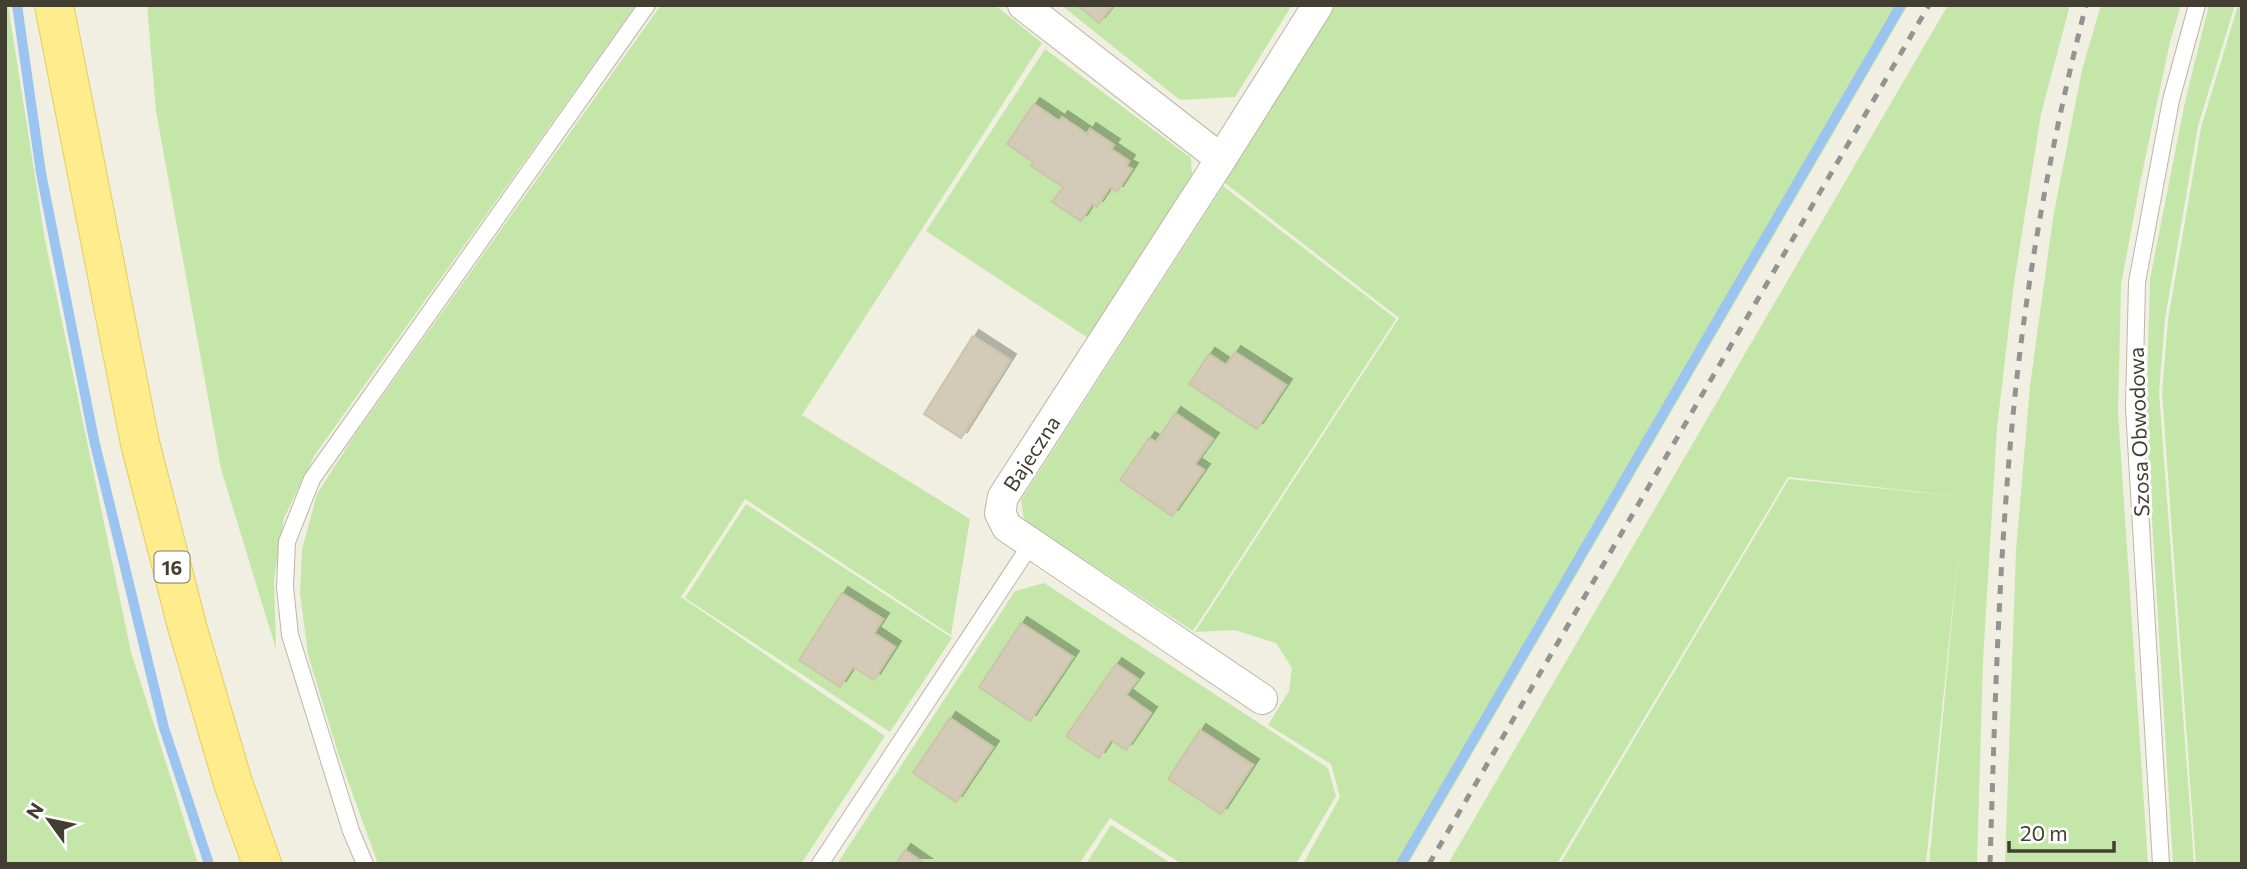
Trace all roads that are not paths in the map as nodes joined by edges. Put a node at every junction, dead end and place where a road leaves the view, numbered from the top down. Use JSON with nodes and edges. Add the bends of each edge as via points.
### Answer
{"nodes":[{"id":1,"x":54,"y":5,"type":"edge"},
{"id":2,"x":74,"y":5,"type":"edge"},
{"id":3,"x":648,"y":5,"type":"edge"},
{"id":4,"x":1023,"y":5,"type":"edge"},
{"id":5,"x":1318,"y":5,"type":"edge"},
{"id":6,"x":2197,"y":5,"type":"edge"},
{"id":7,"x":1222,"y":159,"type":"junction"},
{"id":8,"x":104,"y":265,"type":"junction"},
{"id":9,"x":1031,"y":544,"type":"junction"},
{"id":10,"x":1262,"y":699,"type":"dead end"},
{"id":11,"x":262,"y":864,"type":"edge"},
{"id":12,"x":365,"y":864,"type":"edge"},
{"id":13,"x":820,"y":864,"type":"edge"},
{"id":14,"x":2161,"y":864,"type":"edge"}],
"edges":[{"from":1,"to":8,"type":"main road","number":"16"},
{"from":2,"to":8,"type":"main road","number":"16"},
{"from":3,"to":12,"type":"lane","via":[[312,479],[287,542],[290,635]]},
{"from":4,"to":7,"type":"street"},
{"from":5,"to":7,"type":"street","name":"Bajeczna"},
{"from":6,"to":14,"type":"lane","name":"Szosa Obwodowa","via":[[2171,100],[2137,282],[2134,408]]},
{"from":7,"to":9,"type":"street","name":"Bajeczna","via":[[1003,497],[1000,513],[1007,527]]},
{"from":8,"to":11,"type":"main road","number":"16","via":[[140,443],[187,626]]},
{"from":9,"to":10,"type":"street","name":"Bajeczna"},
{"from":9,"to":13,"type":"lane"}]}
